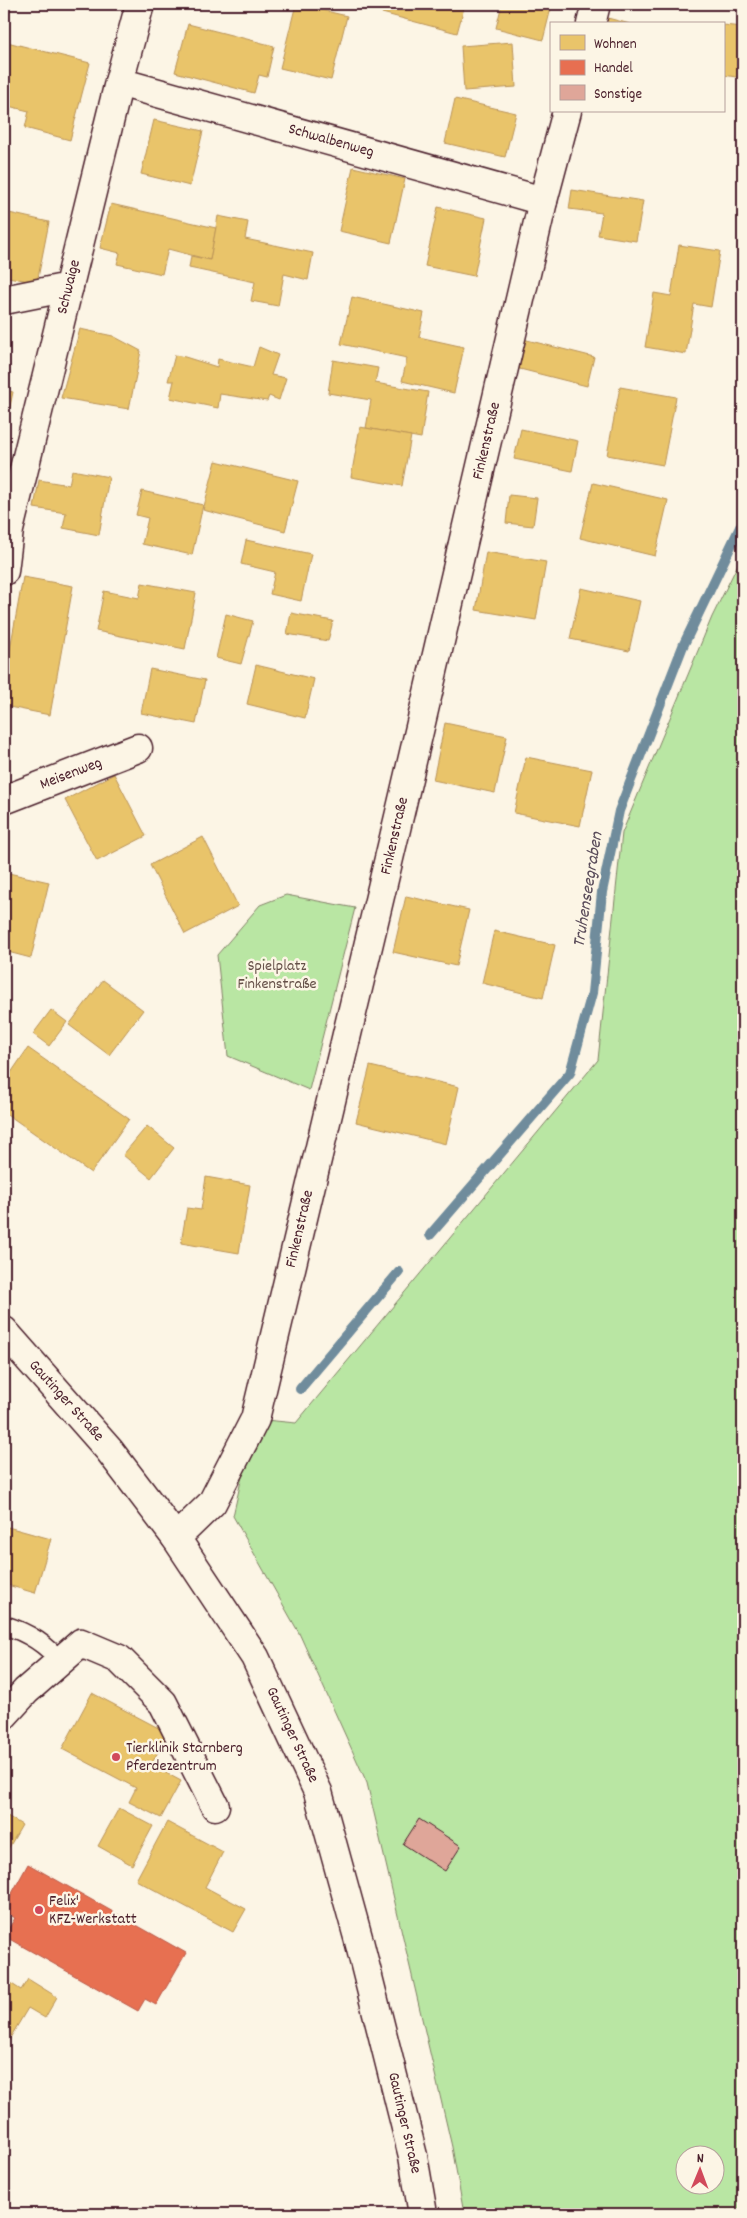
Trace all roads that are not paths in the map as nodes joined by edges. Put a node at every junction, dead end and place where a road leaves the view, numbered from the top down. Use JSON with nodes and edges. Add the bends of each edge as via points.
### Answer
{"nodes":[{"id":1,"x":140,"y":4,"type":"edge"},
{"id":2,"x":596,"y":4,"type":"edge"},
{"id":3,"x":592,"y":22,"type":"edge"},
{"id":4,"x":119,"y":82,"type":"junction"},
{"id":5,"x":567,"y":112,"type":"edge"},
{"id":6,"x":543,"y":200,"type":"junction"},
{"id":7,"x":69,"y":287,"type":"junction"},
{"id":8,"x":4,"y":300,"type":"edge"},
{"id":9,"x":4,"y":571,"type":"edge"},
{"id":10,"x":138,"y":748,"type":"dead end"},
{"id":11,"x":4,"y":800,"type":"edge"},
{"id":12,"x":4,"y":1332,"type":"edge"},
{"id":13,"x":176,"y":1538,"type":"junction"},
{"id":14,"x":4,"y":1625,"type":"edge"},
{"id":15,"x":60,"y":1662,"type":"junction"},
{"id":16,"x":4,"y":1715,"type":"edge"},
{"id":17,"x":215,"y":1806,"type":"dead end"},
{"id":18,"x":422,"y":2214,"type":"edge"}],
"edges":[{"from":1,"to":4,"type":"street","name":"Schwaige"},
{"from":2,"to":3,"type":"street"},
{"from":4,"to":6,"type":"street","name":"Schwalbenweg"},
{"from":4,"to":7,"type":"street","name":"Schwaige"},
{"from":5,"to":6,"type":"street","name":"Finkenstraße"},
{"from":6,"to":13,"type":"street","name":"Finkenstraße","via":[[255,1419],[212,1503]]},
{"from":7,"to":8,"type":"street"},
{"from":7,"to":9,"type":"street","name":"Schwaige","via":[[9,530]]},
{"from":10,"to":11,"type":"street","name":"Meisenweg"},
{"from":12,"to":13,"type":"street","name":"Gautinger Straße","via":[[109,1450]]},
{"from":13,"to":18,"type":"street","name":"Gautinger Straße","via":[[255,1657],[318,1792],[413,2156]]},
{"from":14,"to":15,"type":"lane","via":[[22,1631],[51,1650]]},
{"from":15,"to":16,"type":"street"},
{"from":15,"to":17,"type":"street","via":[[81,1643],[119,1659],[163,1703]]}]}
